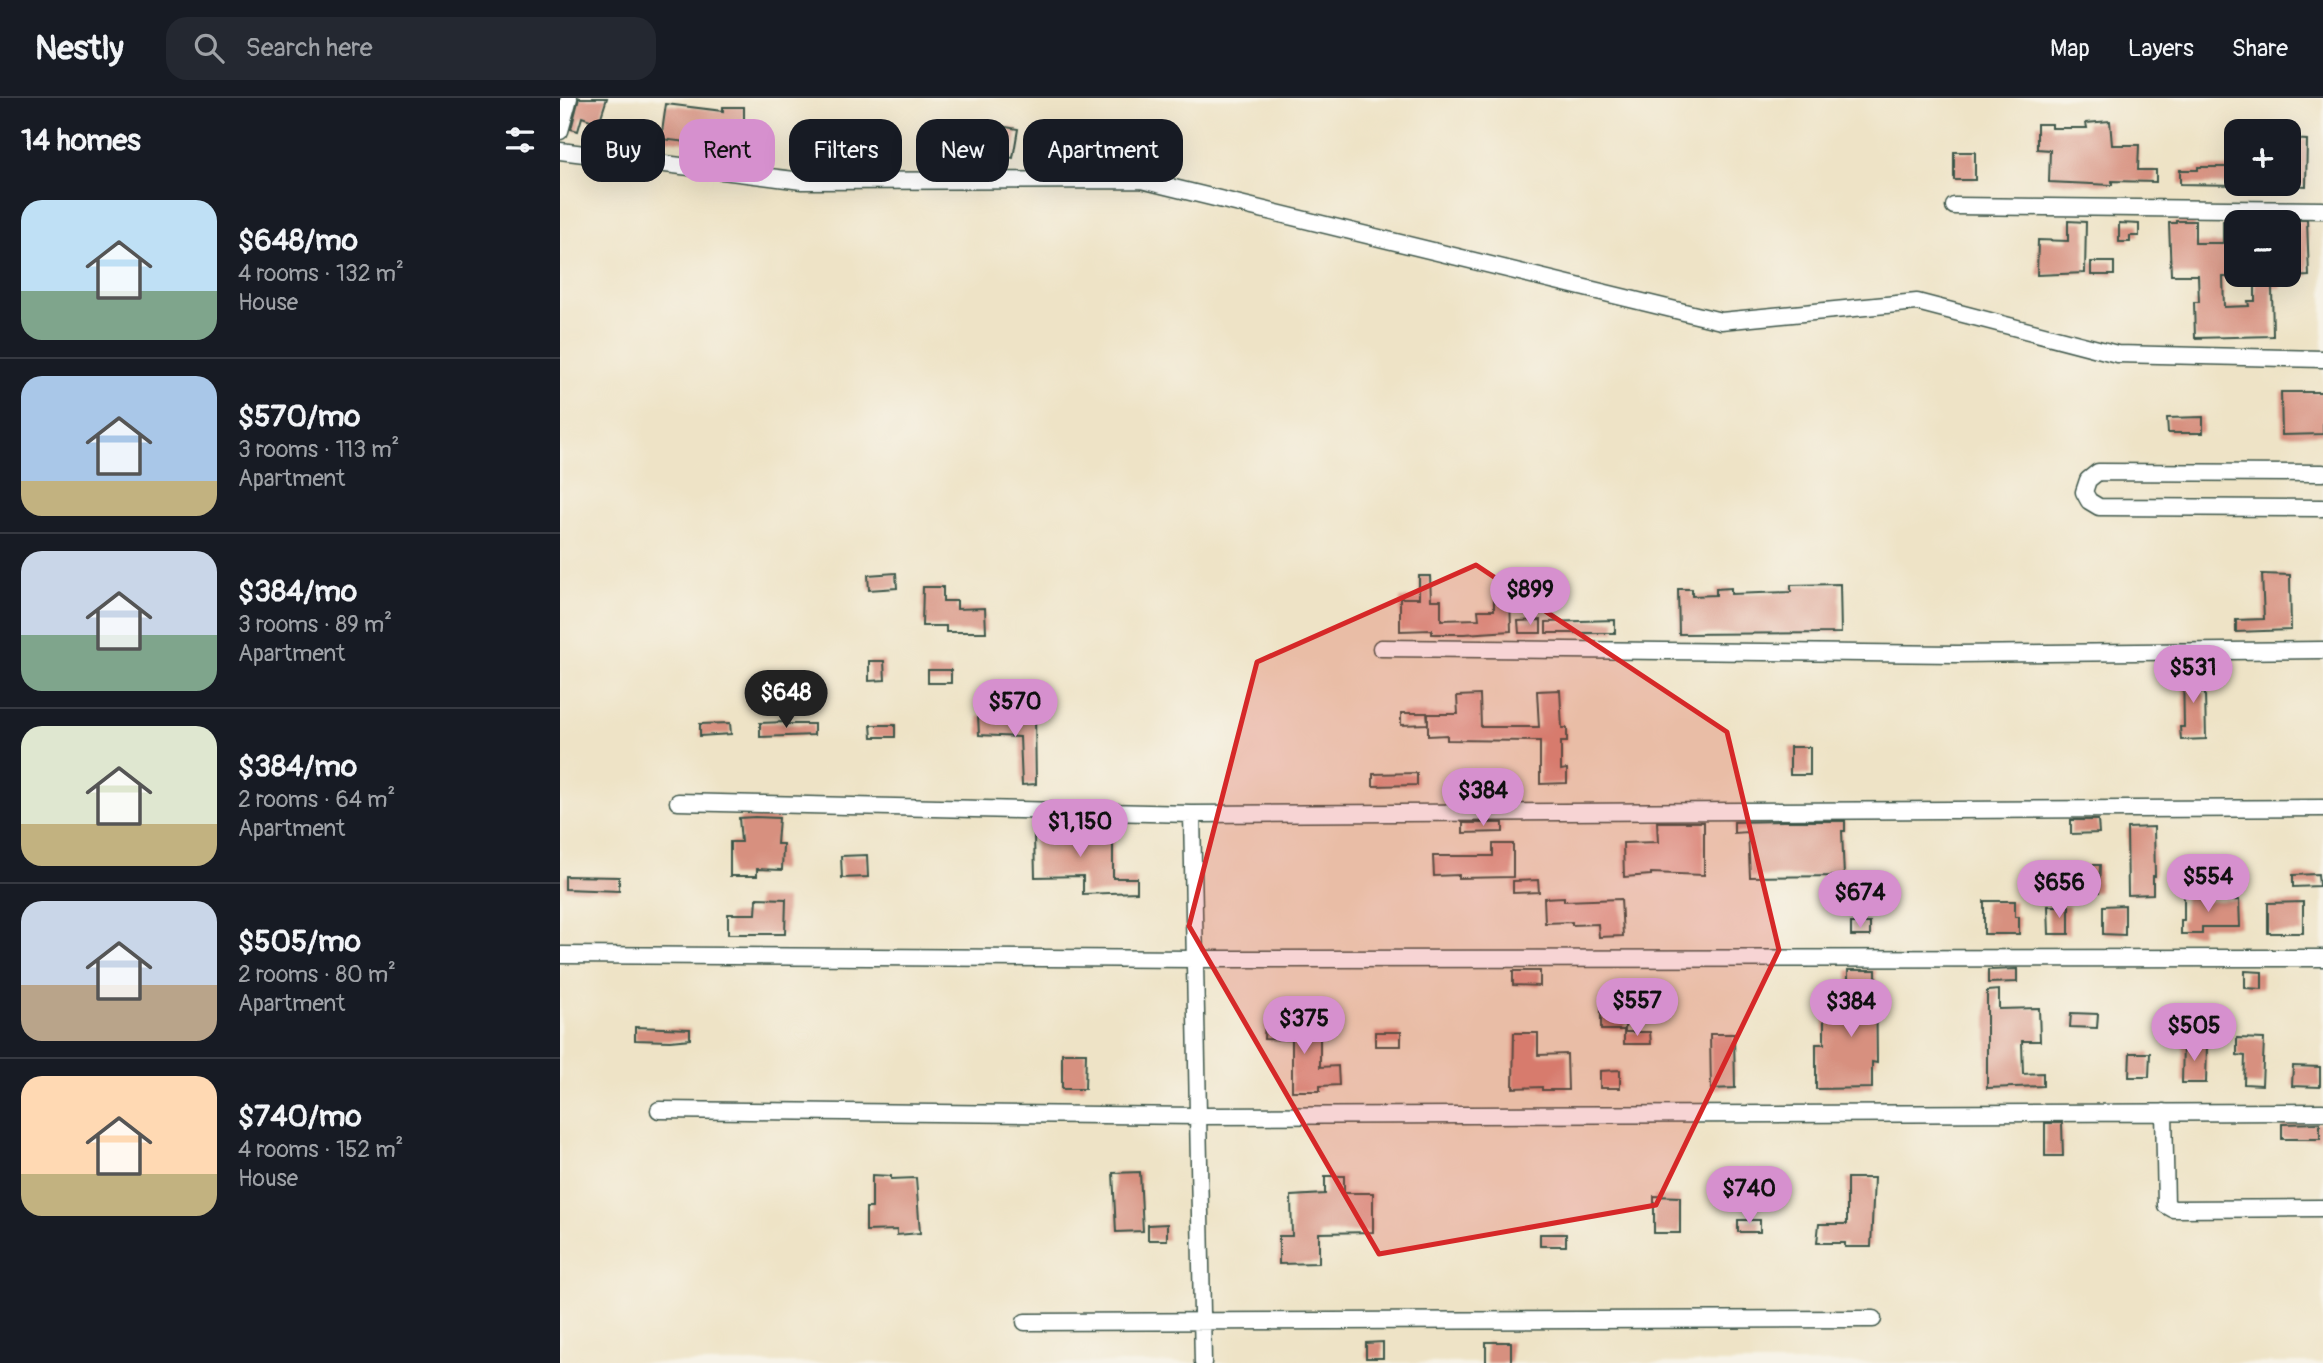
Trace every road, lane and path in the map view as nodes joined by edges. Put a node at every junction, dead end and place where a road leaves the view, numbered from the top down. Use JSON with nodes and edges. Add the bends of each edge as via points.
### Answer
{"nodes":[{"id":1,"x":569,"y":98,"type":"edge"},
{"id":2,"x":560,"y":131,"type":"edge"},
{"id":3,"x":560,"y":151,"type":"edge"},
{"id":4,"x":1954,"y":206,"type":"dead end"},
{"id":5,"x":2323,"y":210,"type":"edge"},
{"id":6,"x":2323,"y":359,"type":"edge"},
{"id":7,"x":2323,"y":473,"type":"edge"},
{"id":8,"x":2323,"y":509,"type":"edge"},
{"id":9,"x":1381,"y":649,"type":"dead end"},
{"id":10,"x":2323,"y":650,"type":"edge"},
{"id":11,"x":678,"y":802,"type":"dead end"},
{"id":12,"x":2323,"y":808,"type":"edge"},
{"id":13,"x":1192,"y":814,"type":"junction"},
{"id":14,"x":560,"y":955,"type":"edge"},
{"id":15,"x":2323,"y":958,"type":"edge"},
{"id":16,"x":1195,"y":959,"type":"junction"},
{"id":17,"x":659,"y":1110,"type":"dead end"},
{"id":18,"x":2164,"y":1112,"type":"junction"},
{"id":19,"x":2323,"y":1112,"type":"edge"},
{"id":20,"x":1198,"y":1116,"type":"junction"},
{"id":21,"x":2323,"y":1208,"type":"edge"},
{"id":22,"x":1873,"y":1319,"type":"dead end"},
{"id":23,"x":1202,"y":1321,"type":"junction"},
{"id":24,"x":1025,"y":1322,"type":"dead end"},
{"id":25,"x":1203,"y":1363,"type":"edge"}],
"edges":[{"from":1,"to":2,"type":"street"},
{"from":3,"to":6,"type":"street","via":[[802,181],[1141,180],[1721,321],[1917,302],[2117,355]]},
{"from":4,"to":5,"type":"street"},
{"from":7,"to":8,"type":"street","via":[[2098,472],[2088,480],[2084,492],[2099,507]]},
{"from":9,"to":10,"type":"street","via":[[1957,654]]},
{"from":11,"to":13,"type":"street"},
{"from":12,"to":13,"type":"street"},
{"from":13,"to":16,"type":"street"},
{"from":14,"to":16,"type":"street"},
{"from":15,"to":16,"type":"street"},
{"from":16,"to":20,"type":"street"},
{"from":17,"to":20,"type":"street"},
{"from":18,"to":19,"type":"street"},
{"from":18,"to":20,"type":"street"},
{"from":18,"to":21,"type":"street","via":[[2166,1205],[2173,1209]]},
{"from":20,"to":23,"type":"street"},
{"from":22,"to":23,"type":"street"},
{"from":23,"to":24,"type":"street"},
{"from":23,"to":25,"type":"street"}]}
